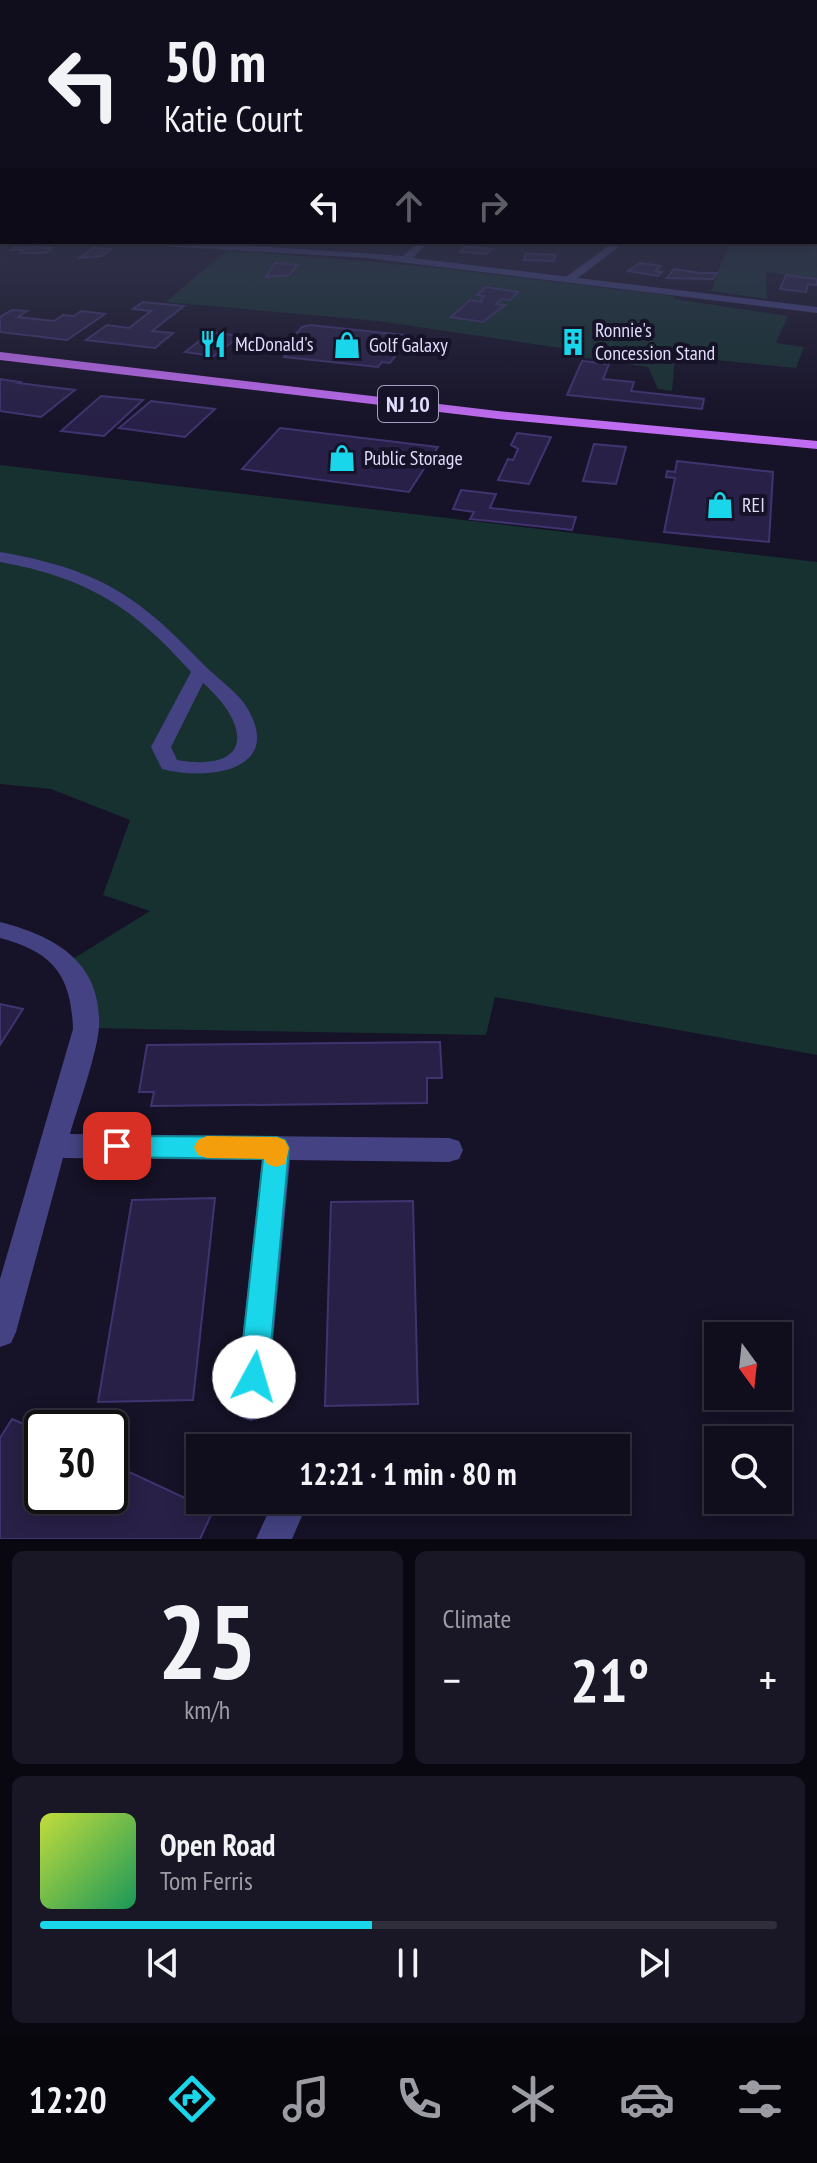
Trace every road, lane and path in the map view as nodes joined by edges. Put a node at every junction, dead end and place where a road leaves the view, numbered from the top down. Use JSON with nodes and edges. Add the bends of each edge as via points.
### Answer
{"nodes":[{"id":1,"x":585,"y":281,"type":"edge"},
{"id":2,"x":817,"y":310,"type":"edge"},
{"id":3,"x":0,"y":349,"type":"edge"},
{"id":4,"x":0,"y":356,"type":"edge"},
{"id":5,"x":817,"y":436,"type":"edge"},
{"id":6,"x":817,"y":445,"type":"edge"},
{"id":7,"x":0,"y":557,"type":"edge"},
{"id":8,"x":200,"y":671,"type":"junction"},
{"id":9,"x":0,"y":930,"type":"edge"},
{"id":10,"x":54,"y":1146,"type":"junction"},
{"id":11,"x":277,"y":1148,"type":"junction"},
{"id":12,"x":449,"y":1150,"type":"dead end"},
{"id":13,"x":0,"y":1332,"type":"edge"},
{"id":14,"x":251,"y":1405,"type":"dead end"}],
"edges":[{"from":1,"to":2,"type":"street"},
{"from":3,"to":5,"type":"main road","number":"NJ 10","via":[[572,414]]},
{"from":4,"to":6,"type":"main road","number":"NJ 10","via":[[498,415]]},
{"from":7,"to":8,"type":"street","via":[[54,567],[120,595]]},
{"from":8,"to":8,"type":"street","via":[[161,747],[169,765],[183,769],[216,769],[246,748],[244,719],[229,696]]},
{"from":9,"to":10,"type":"street","via":[[47,945],[80,984],[86,1029]]},
{"from":10,"to":11,"type":"street"},
{"from":10,"to":13,"type":"street"},
{"from":11,"to":12,"type":"street"},
{"from":11,"to":14,"type":"street"}]}
